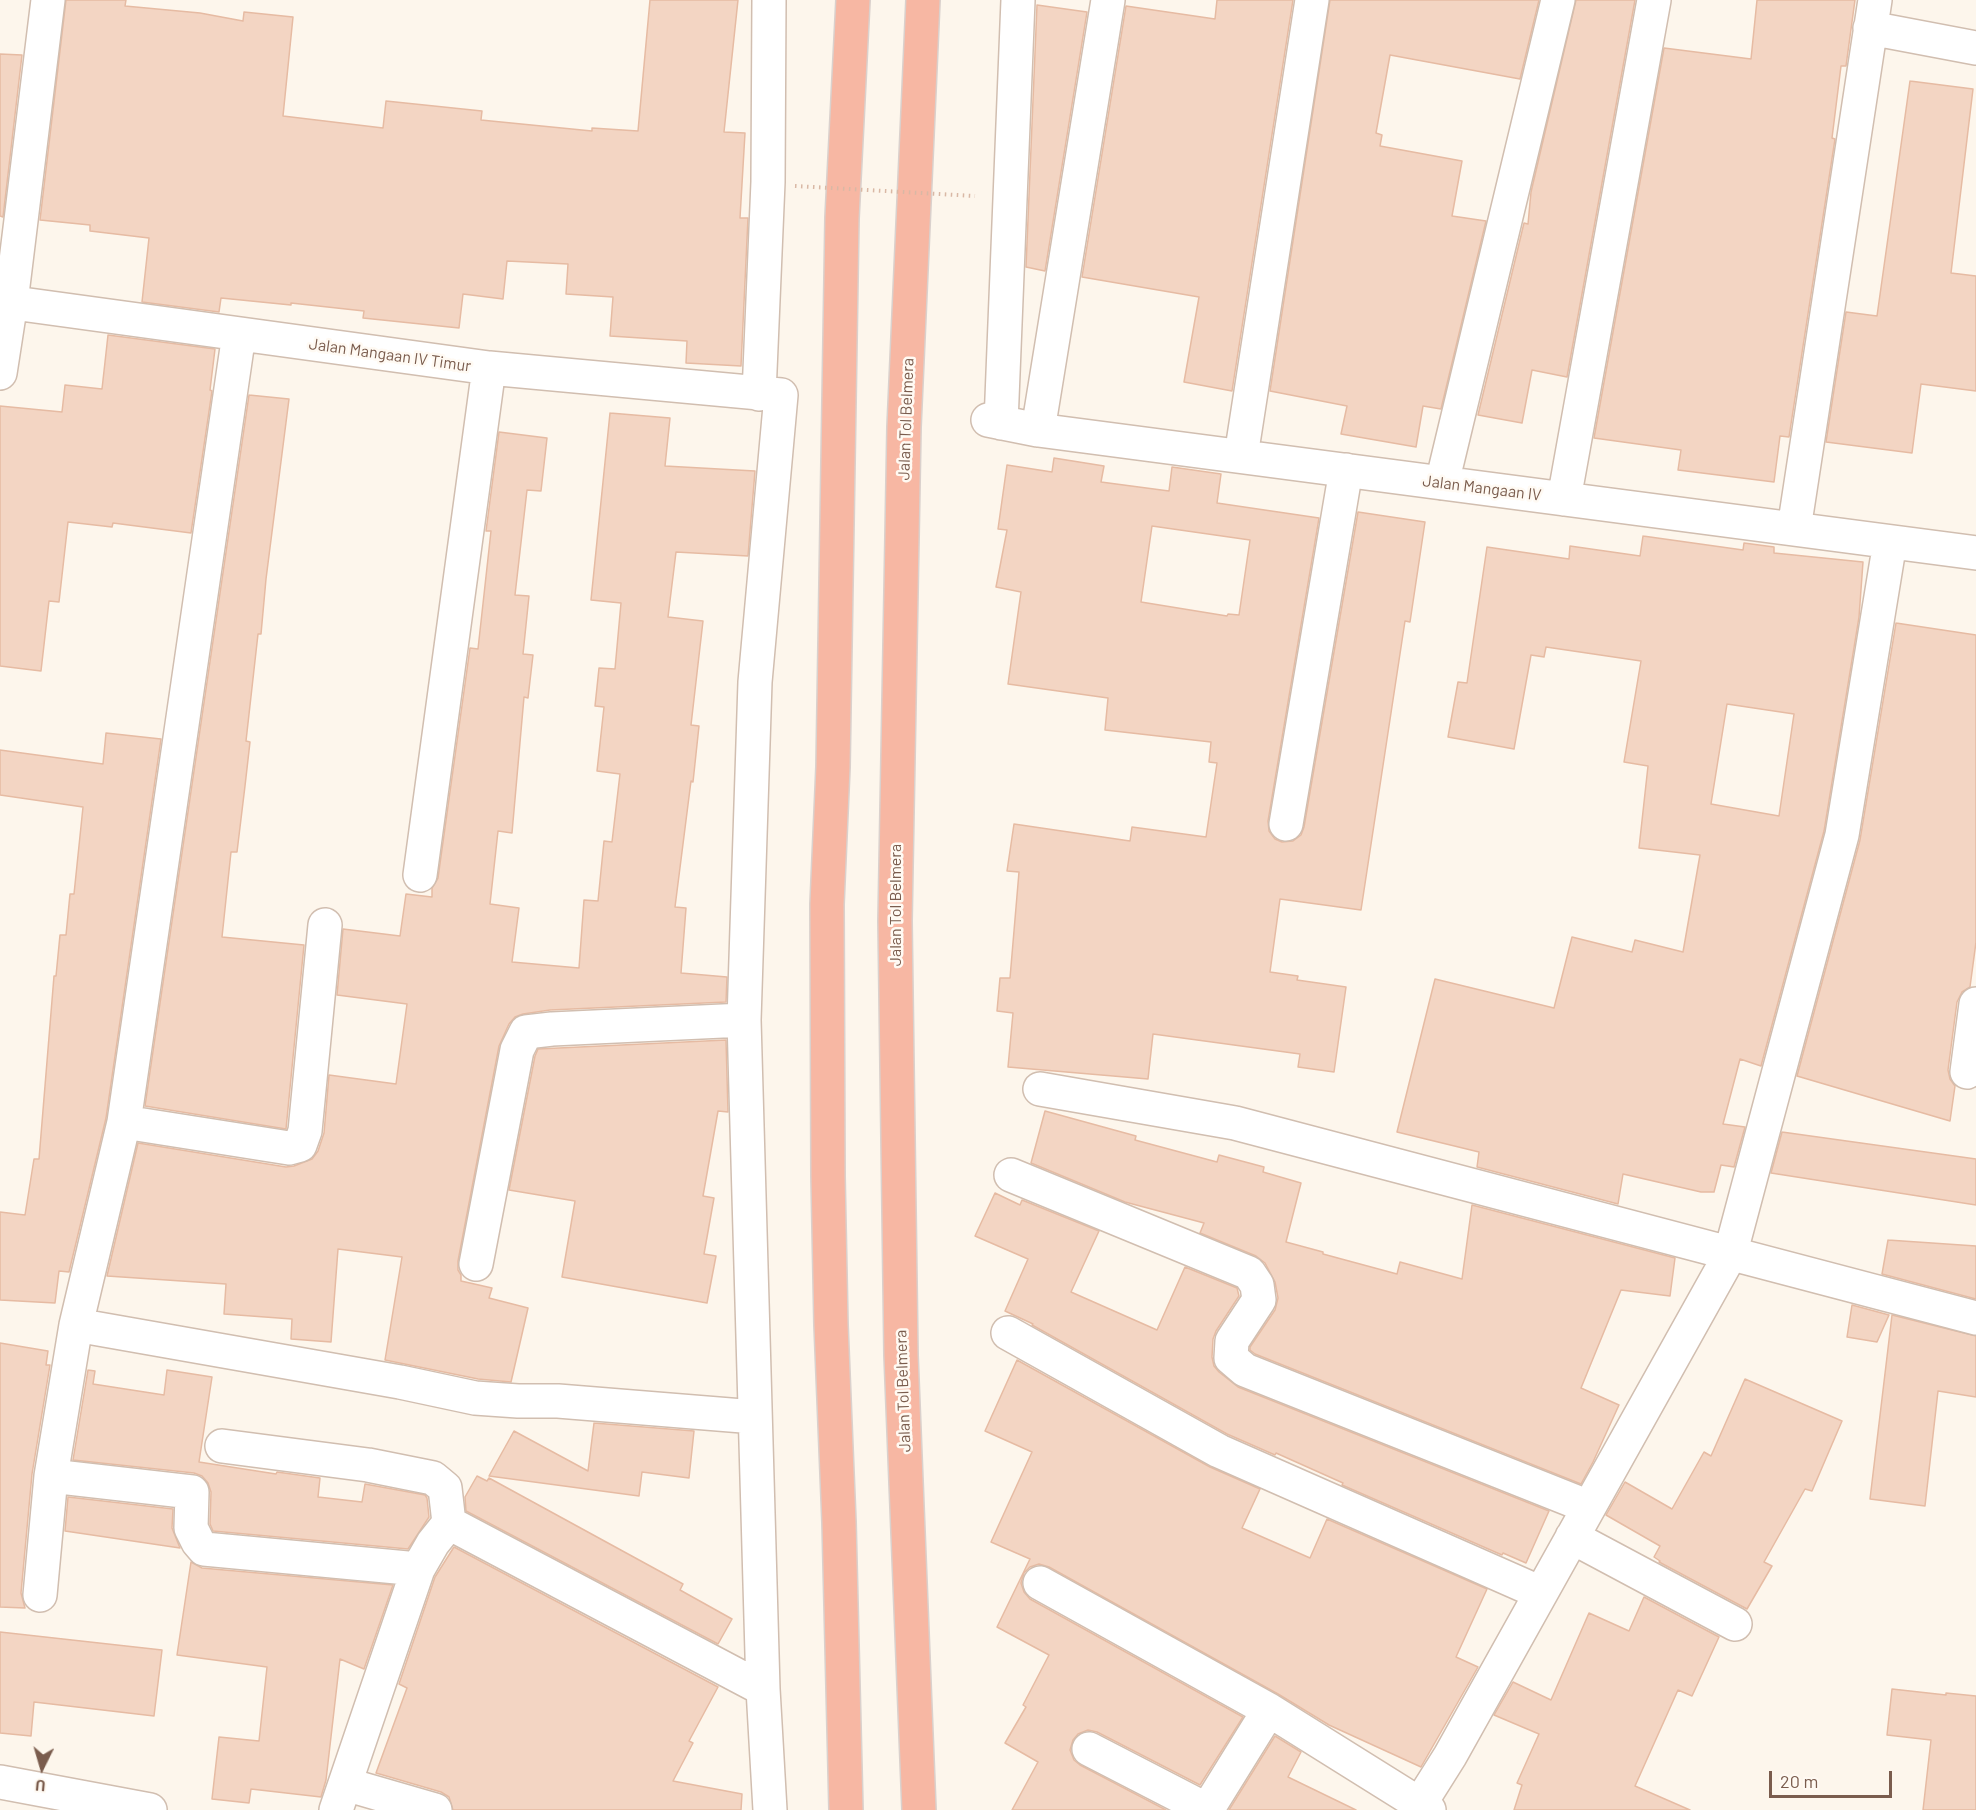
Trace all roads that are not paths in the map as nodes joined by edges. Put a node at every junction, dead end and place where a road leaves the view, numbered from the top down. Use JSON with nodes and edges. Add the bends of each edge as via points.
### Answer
{"nodes":[{"id":1,"x":48,"y":0,"type":"edge"},
{"id":2,"x":770,"y":0,"type":"edge"},
{"id":3,"x":853,"y":0,"type":"edge"},
{"id":4,"x":923,"y":0,"type":"edge"},
{"id":5,"x":1018,"y":0,"type":"edge"},
{"id":6,"x":1108,"y":0,"type":"edge"},
{"id":7,"x":1312,"y":0,"type":"edge"},
{"id":8,"x":1558,"y":0,"type":"edge"},
{"id":9,"x":1654,"y":0,"type":"edge"},
{"id":10,"x":1873,"y":14,"type":"edge"},
{"id":11,"x":1976,"y":48,"type":"edge"},
{"id":12,"x":5,"y":302,"type":"edge"},
{"id":13,"x":239,"y":334,"type":"junction"},
{"id":14,"x":489,"y":368,"type":"junction"},
{"id":15,"x":0,"y":373,"type":"edge"},
{"id":16,"x":770,"y":394,"type":"junction"},
{"id":17,"x":1038,"y":429,"type":"junction"},
{"id":18,"x":1241,"y":456,"type":"junction"},
{"id":19,"x":1346,"y":470,"type":"junction"},
{"id":20,"x":1442,"y":483,"type":"junction"},
{"id":21,"x":1564,"y":499,"type":"junction"},
{"id":22,"x":1794,"y":529,"type":"junction"},
{"id":23,"x":1890,"y":542,"type":"junction"},
{"id":24,"x":1976,"y":553,"type":"edge"},
{"id":25,"x":1286,"y":824,"type":"dead end"},
{"id":26,"x":420,"y":875,"type":"dead end"},
{"id":27,"x":325,"y":925,"type":"dead end"},
{"id":28,"x":1976,"y":1004,"type":"edge"},
{"id":29,"x":744,"y":1020,"type":"junction"},
{"id":30,"x":1967,"y":1072,"type":"dead end"},
{"id":31,"x":1040,"y":1089,"type":"dead end"},
{"id":32,"x":124,"y":1122,"type":"junction"},
{"id":33,"x":1011,"y":1176,"type":"dead end"},
{"id":34,"x":1730,"y":1255,"type":"junction"},
{"id":35,"x":476,"y":1264,"type":"dead end"},
{"id":36,"x":1976,"y":1318,"type":"edge"},
{"id":37,"x":76,"y":1325,"type":"junction"},
{"id":38,"x":1008,"y":1333,"type":"dead end"},
{"id":39,"x":755,"y":1417,"type":"junction"},
{"id":40,"x":222,"y":1446,"type":"dead end"},
{"id":41,"x":51,"y":1476,"type":"junction"},
{"id":42,"x":1589,"y":1507,"type":"junction"},
{"id":43,"x":449,"y":1523,"type":"junction"},
{"id":44,"x":1572,"y":1537,"type":"junction"},
{"id":45,"x":418,"y":1569,"type":"junction"},
{"id":46,"x":1040,"y":1583,"type":"dead end"},
{"id":47,"x":1541,"y":1593,"type":"junction"},
{"id":48,"x":40,"y":1595,"type":"dead end"},
{"id":49,"x":1735,"y":1624,"type":"dead end"},
{"id":50,"x":763,"y":1689,"type":"junction"},
{"id":51,"x":1269,"y":1710,"type":"junction"},
{"id":52,"x":1089,"y":1749,"type":"dead end"},
{"id":53,"x":0,"y":1782,"type":"edge"},
{"id":54,"x":340,"y":1797,"type":"edge"},
{"id":55,"x":1421,"y":1808,"type":"edge"},
{"id":56,"x":150,"y":1810,"type":"edge"},
{"id":57,"x":435,"y":1810,"type":"edge"},
{"id":58,"x":770,"y":1810,"type":"edge"},
{"id":59,"x":846,"y":1810,"type":"edge"},
{"id":60,"x":918,"y":1810,"type":"edge"}],
"edges":[{"from":1,"to":12,"type":"street"},
{"from":2,"to":16,"type":"street"},
{"from":3,"to":59,"type":"highway","via":[[842,218],[833,767],[827,904],[828,1187]]},
{"from":4,"to":60,"type":"highway","name":"Jalan Tol Belmera","via":[[904,427],[896,921],[902,1366]]},
{"from":5,"to":17,"type":"street","name":"Jalan Mangaan IV","via":[[994,422]]},
{"from":6,"to":17,"type":"street"},
{"from":7,"to":18,"type":"street"},
{"from":8,"to":20,"type":"street"},
{"from":9,"to":21,"type":"street"},
{"from":10,"to":11,"type":"street"},
{"from":10,"to":22,"type":"street"},
{"from":12,"to":13,"type":"street","name":"Jalan Mangaan IV Timur"},
{"from":12,"to":15,"type":"street"},
{"from":13,"to":14,"type":"street","name":"Jalan Mangaan IV Timur"},
{"from":13,"to":32,"type":"street"},
{"from":14,"to":16,"type":"street","name":"Jalan Mangaan IV Timur"},
{"from":14,"to":26,"type":"street"},
{"from":16,"to":29,"type":"street","via":[[755,682]]},
{"from":17,"to":18,"type":"street","name":"Jalan Mangaan IV"},
{"from":18,"to":19,"type":"street","name":"Jalan Mangaan IV"},
{"from":19,"to":20,"type":"street","name":"Jalan Mangaan IV"},
{"from":19,"to":25,"type":"street"},
{"from":20,"to":21,"type":"street","name":"Jalan Mangaan IV"},
{"from":21,"to":22,"type":"street","name":"Jalan Mangaan IV"},
{"from":22,"to":23,"type":"street","name":"Jalan Mangaan IV"},
{"from":23,"to":24,"type":"street","name":"Jalan Mangaan IV"},
{"from":23,"to":34,"type":"street","via":[[1842,835]]},
{"from":27,"to":32,"type":"street","via":[[305,1131],[300,1145],[289,1148]]},
{"from":28,"to":30,"type":"street"},
{"from":29,"to":35,"type":"street","via":[[526,1032],[516,1050]]},
{"from":29,"to":39,"type":"street"},
{"from":31,"to":34,"type":"street","via":[[1235,1124]]},
{"from":32,"to":37,"type":"street"},
{"from":33,"to":42,"type":"street","via":[[1250,1273],[1259,1300],[1233,1341],[1231,1358],[1245,1370]]},
{"from":34,"to":36,"type":"street"},
{"from":34,"to":42,"type":"street"},
{"from":37,"to":39,"type":"street","via":[[475,1398]]},
{"from":37,"to":41,"type":"street"},
{"from":38,"to":47,"type":"street","via":[[1219,1450]]},
{"from":39,"to":50,"type":"street"},
{"from":40,"to":43,"type":"street","via":[[368,1465],[433,1478],[445,1488]]},
{"from":41,"to":45,"type":"street","via":[[192,1492],[191,1528],[204,1549]]},
{"from":41,"to":48,"type":"street"},
{"from":42,"to":44,"type":"street"},
{"from":43,"to":45,"type":"street"},
{"from":43,"to":50,"type":"street"},
{"from":44,"to":47,"type":"street"},
{"from":44,"to":49,"type":"street"},
{"from":45,"to":54,"type":"street"},
{"from":46,"to":51,"type":"street"},
{"from":47,"to":55,"type":"street"},
{"from":50,"to":58,"type":"street"},
{"from":51,"to":52,"type":"street","via":[[1207,1810]]},
{"from":51,"to":55,"type":"street"},
{"from":53,"to":56,"type":"street"},
{"from":54,"to":57,"type":"street"}]}
